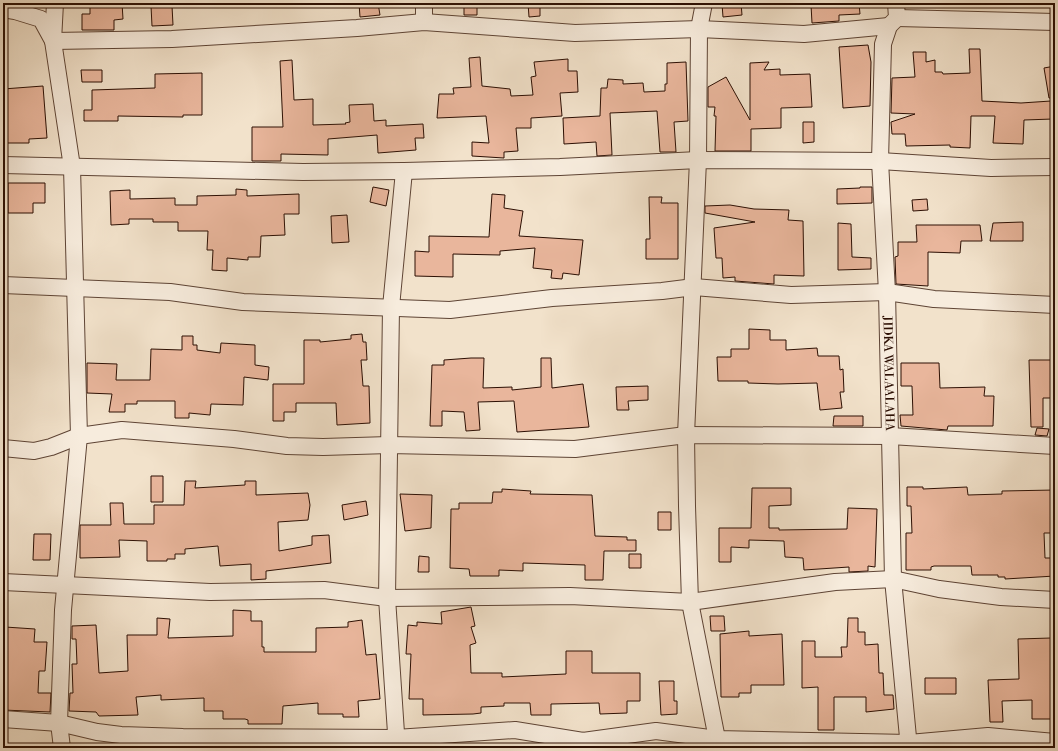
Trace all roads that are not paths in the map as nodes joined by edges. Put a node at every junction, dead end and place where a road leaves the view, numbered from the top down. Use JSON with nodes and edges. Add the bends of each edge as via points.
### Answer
{"nodes":[{"id":1,"x":55,"y":3,"type":"edge"},
{"id":2,"x":424,"y":3,"type":"edge"},
{"id":3,"x":704,"y":3,"type":"edge"},
{"id":4,"x":3,"y":9,"type":"edge"},
{"id":5,"x":894,"y":16,"type":"edge"},
{"id":6,"x":424,"y":22,"type":"junction"},
{"id":7,"x":1055,"y":22,"type":"edge"},
{"id":8,"x":698,"y":30,"type":"junction"},
{"id":9,"x":53,"y":41,"type":"junction"},
{"id":10,"x":698,"y":160,"type":"junction"},
{"id":11,"x":880,"y":161,"type":"junction"},
{"id":12,"x":3,"y":165,"type":"edge"},
{"id":13,"x":72,"y":167,"type":"junction"},
{"id":14,"x":1055,"y":167,"type":"edge"},
{"id":15,"x":404,"y":171,"type":"junction"},
{"id":16,"x":3,"y":285,"type":"edge"},
{"id":17,"x":76,"y":287,"type":"junction"},
{"id":18,"x":694,"y":287,"type":"junction"},
{"id":19,"x":887,"y":292,"type":"junction"},
{"id":20,"x":1055,"y":305,"type":"edge"},
{"id":21,"x":391,"y":307,"type":"junction"},
{"id":22,"x":686,"y":435,"type":"junction"},
{"id":23,"x":79,"y":436,"type":"junction"},
{"id":24,"x":890,"y":436,"type":"junction"},
{"id":25,"x":389,"y":445,"type":"junction"},
{"id":26,"x":1055,"y":446,"type":"edge"},
{"id":27,"x":3,"y":448,"type":"edge"},
{"id":28,"x":893,"y":579,"type":"junction"},
{"id":29,"x":3,"y":582,"type":"edge"},
{"id":30,"x":66,"y":585,"type":"junction"},
{"id":31,"x":387,"y":598,"type":"junction"},
{"id":32,"x":1055,"y":600,"type":"edge"},
{"id":33,"x":690,"y":602,"type":"junction"},
{"id":34,"x":3,"y":719,"type":"edge"},
{"id":35,"x":59,"y":723,"type":"junction"},
{"id":36,"x":1055,"y":742,"type":"edge"},
{"id":37,"x":397,"y":743,"type":"edge"},
{"id":38,"x":717,"y":744,"type":"edge"},
{"id":39,"x":909,"y":745,"type":"edge"},
{"id":40,"x":62,"y":748,"type":"edge"}],
"edges":[{"from":1,"to":9,"type":"street"},
{"from":2,"to":6,"type":"street"},
{"from":3,"to":8,"type":"street"},
{"from":4,"to":9,"type":"street","via":[[15,10],[41,19]]},
{"from":5,"to":7,"type":"street"},
{"from":5,"to":8,"type":"street","via":[[804,34]]},
{"from":5,"to":11,"type":"street","name":"JIDKA WALAALAHA","via":[[883,44]]},
{"from":6,"to":8,"type":"street","via":[[575,33]]},
{"from":6,"to":9,"type":"street","via":[[172,40]]},
{"from":8,"to":10,"type":"street"},
{"from":9,"to":13,"type":"street"},
{"from":10,"to":11,"type":"street"},
{"from":10,"to":15,"type":"street"},
{"from":10,"to":18,"type":"street"},
{"from":11,"to":14,"type":"street","via":[[991,168]]},
{"from":11,"to":19,"type":"street","name":"JIDKA WALAALAHA"},
{"from":12,"to":13,"type":"street"},
{"from":13,"to":15,"type":"street","via":[[303,172]]},
{"from":13,"to":17,"type":"street"},
{"from":15,"to":21,"type":"street"},
{"from":16,"to":17,"type":"street"},
{"from":17,"to":21,"type":"street","via":[[170,292],[243,302]]},
{"from":17,"to":23,"type":"street"},
{"from":18,"to":19,"type":"street","via":[[791,295]]},
{"from":18,"to":21,"type":"street","via":[[552,298],[450,310]]},
{"from":18,"to":22,"type":"street"},
{"from":19,"to":20,"type":"street","via":[[934,299]]},
{"from":19,"to":24,"type":"street","name":"JIDKA WALAALAHA"},
{"from":21,"to":25,"type":"street"},
{"from":22,"to":24,"type":"street"},
{"from":22,"to":25,"type":"street","via":[[575,449]]},
{"from":22,"to":33,"type":"street"},
{"from":23,"to":25,"type":"street","via":[[122,430],[287,446]]},
{"from":23,"to":27,"type":"street","via":[[51,447],[34,450]]},
{"from":23,"to":30,"type":"street"},
{"from":24,"to":26,"type":"street"},
{"from":24,"to":28,"type":"street","name":"JIDKA WALAALAHA"},
{"from":25,"to":31,"type":"street"},
{"from":28,"to":32,"type":"street","via":[[939,589],[1001,597]]},
{"from":28,"to":33,"type":"street","via":[[835,582]]},
{"from":28,"to":39,"type":"street","name":"JIDKA WALAALAHA"},
{"from":29,"to":30,"type":"street"},
{"from":30,"to":31,"type":"street","via":[[210,592],[324,590]]},
{"from":30,"to":35,"type":"street"},
{"from":31,"to":33,"type":"street","via":[[570,596]]},
{"from":31,"to":37,"type":"street"},
{"from":33,"to":38,"type":"street"},
{"from":34,"to":35,"type":"street"},
{"from":35,"to":37,"type":"street","via":[[121,735]]},
{"from":35,"to":40,"type":"street"},
{"from":36,"to":39,"type":"street","via":[[988,736]]},
{"from":37,"to":38,"type":"street","via":[[515,730],[582,741],[656,731]]},
{"from":38,"to":39,"type":"street"}]}
